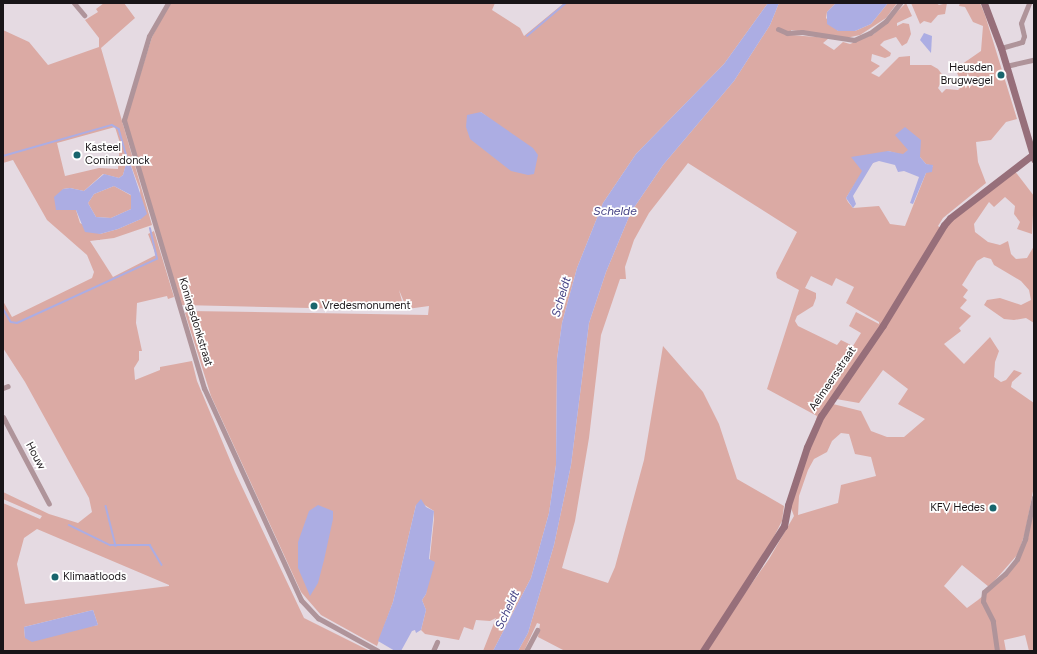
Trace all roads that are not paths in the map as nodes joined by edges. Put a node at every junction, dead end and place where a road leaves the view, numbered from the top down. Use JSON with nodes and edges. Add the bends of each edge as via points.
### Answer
{"nodes":[{"id":1,"x":74,"y":3,"type":"edge"},
{"id":2,"x":168,"y":3,"type":"edge"},
{"id":3,"x":900,"y":3,"type":"edge"},
{"id":4,"x":984,"y":3,"type":"edge"},
{"id":5,"x":1029,"y":3,"type":"edge"},
{"id":6,"x":84,"y":15,"type":"dead end"},
{"id":7,"x":778,"y":29,"type":"dead end"},
{"id":8,"x":1001,"y":48,"type":"junction"},
{"id":9,"x":1034,"y":59,"type":"edge"},
{"id":10,"x":1006,"y":66,"type":"junction"},
{"id":11,"x":1033,"y":157,"type":"edge"},
{"id":12,"x":3,"y":417,"type":"edge"},
{"id":13,"x":1034,"y":497,"type":"edge"},
{"id":14,"x":49,"y":504,"type":"dead end"},
{"id":15,"x":536,"y":632,"type":"dead end"},
{"id":16,"x":437,"y":642,"type":"dead end"},
{"id":17,"x":378,"y":651,"type":"edge"},
{"id":18,"x":433,"y":651,"type":"edge"},
{"id":19,"x":526,"y":651,"type":"edge"},
{"id":20,"x":703,"y":651,"type":"edge"},
{"id":21,"x":997,"y":651,"type":"edge"}],
"edges":[{"from":1,"to":6,"type":"street"},
{"from":2,"to":17,"type":"street","name":"Koningsdonkstraat","via":[[146,46],[125,109],[125,124],[204,388],[296,591],[315,616]]},
{"from":3,"to":7,"type":"street","via":[[886,21],[870,34],[854,40],[802,32],[787,33]]},
{"from":4,"to":8,"type":"street"},
{"from":5,"to":8,"type":"street","via":[[1021,23],[1024,36],[1022,42]]},
{"from":8,"to":10,"type":"street"},
{"from":9,"to":10,"type":"street"},
{"from":10,"to":11,"type":"street"},
{"from":11,"to":20,"type":"street","name":"Aelmeersstraat","via":[[944,225],[883,324],[821,416],[807,447],[788,505],[784,526]]},
{"from":12,"to":14,"type":"street","name":"Houw"},
{"from":13,"to":21,"type":"street","via":[[1025,539],[1017,559],[1005,574],[984,592],[983,601],[992,621]]},
{"from":15,"to":19,"type":"street"},
{"from":16,"to":18,"type":"street"}]}
